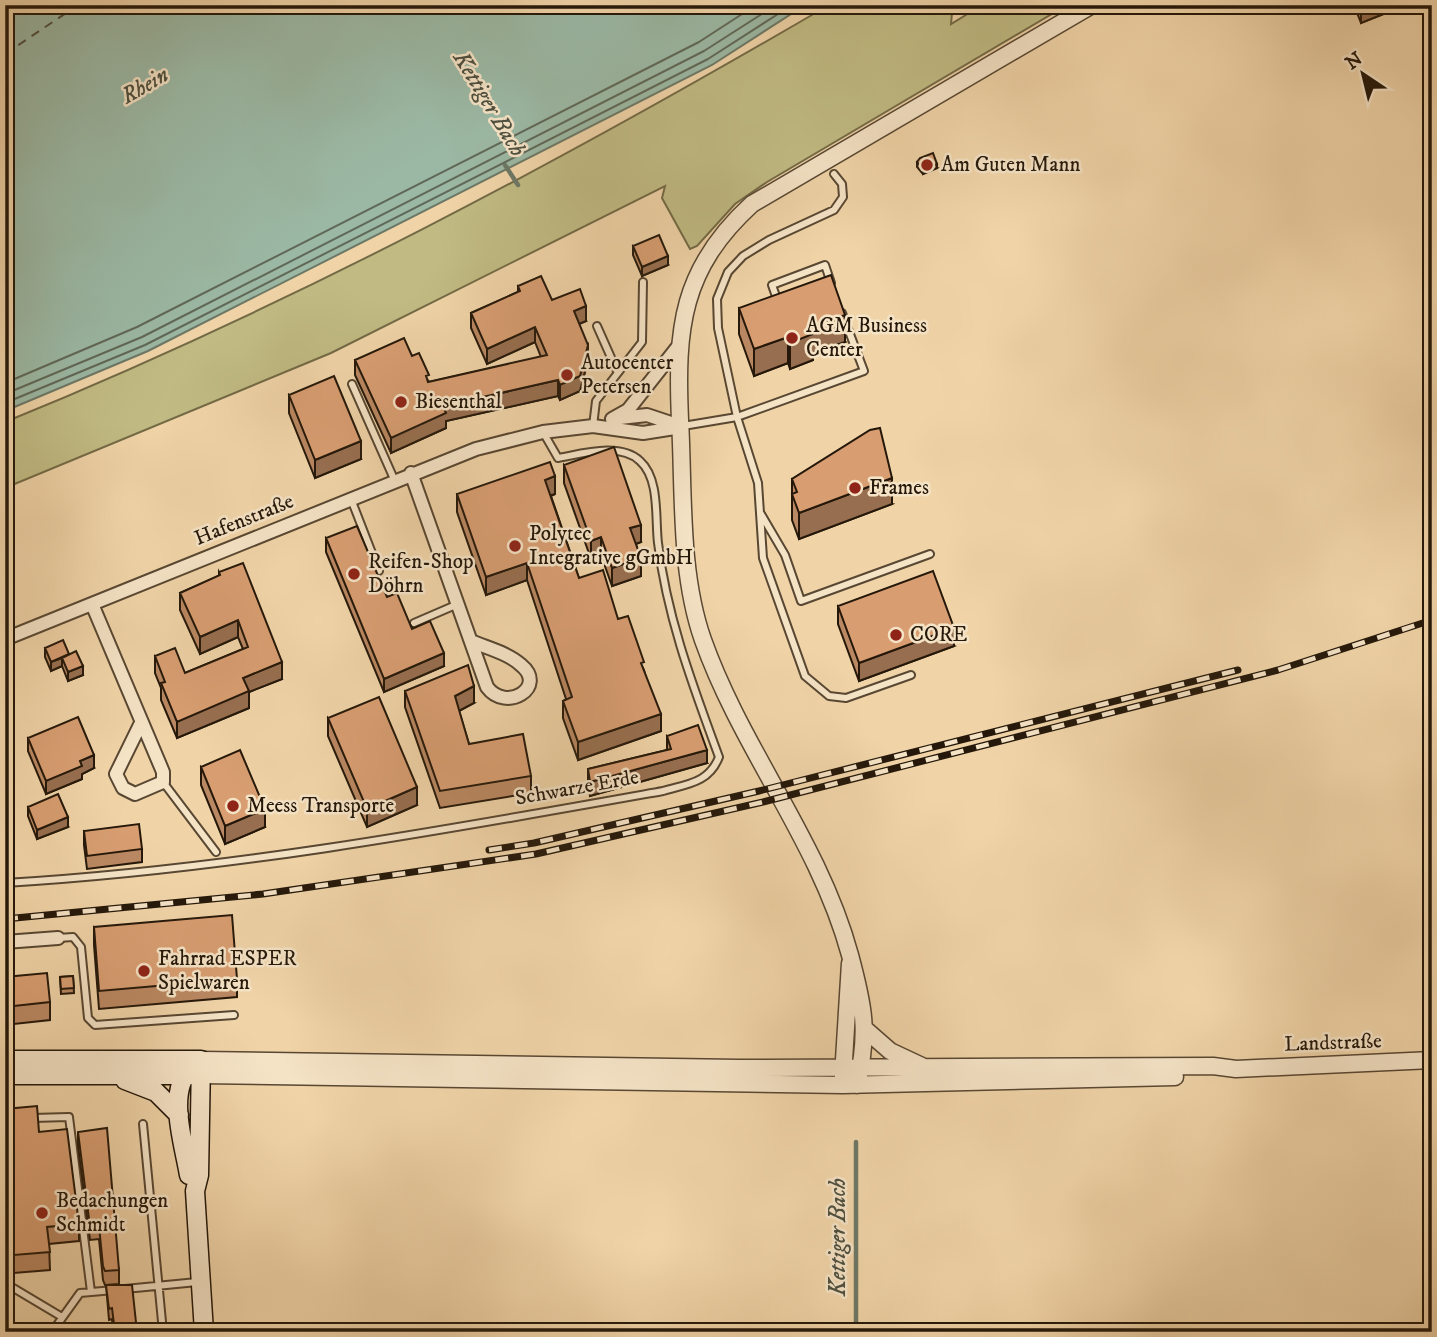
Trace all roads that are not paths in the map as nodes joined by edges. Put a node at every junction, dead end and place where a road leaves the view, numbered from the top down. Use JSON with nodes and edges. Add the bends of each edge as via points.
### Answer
{"nodes":[{"id":1,"x":1092,"y":5,"type":"edge"},
{"id":2,"x":834,"y":174,"type":"dead end"},
{"id":3,"x":643,"y":282,"type":"dead end"},
{"id":4,"x":823,"y":292,"type":"edge"},
{"id":5,"x":838,"y":300,"type":"edge"},
{"id":6,"x":791,"y":304,"type":"edge"},
{"id":7,"x":597,"y":326,"type":"dead end"},
{"id":8,"x":680,"y":344,"type":"junction"},
{"id":9,"x":617,"y":372,"type":"junction"},
{"id":10,"x":352,"y":384,"type":"dead end"},
{"id":11,"x":737,"y":417,"type":"junction"},
{"id":12,"x":612,"y":419,"type":"junction"},
{"id":13,"x":593,"y":426,"type":"junction"},
{"id":14,"x":681,"y":427,"type":"junction"},
{"id":15,"x":543,"y":432,"type":"junction"},
{"id":16,"x":411,"y":473,"type":"junction"},
{"id":17,"x":394,"y":479,"type":"junction"},
{"id":18,"x":350,"y":498,"type":"junction"},
{"id":19,"x":760,"y":512,"type":"junction"},
{"id":20,"x":930,"y":554,"type":"dead end"},
{"id":21,"x":379,"y":571,"type":"edge"},
{"id":22,"x":92,"y":604,"type":"junction"},
{"id":23,"x":458,"y":604,"type":"junction"},
{"id":24,"x":414,"y":622,"type":"dead end"},
{"id":25,"x":5,"y":639,"type":"edge"},
{"id":26,"x":471,"y":641,"type":"junction"},
{"id":27,"x":911,"y":674,"type":"dead end"},
{"id":28,"x":140,"y":725,"type":"junction"},
{"id":29,"x":163,"y":782,"type":"junction"},
{"id":30,"x":216,"y":852,"type":"dead end"},
{"id":31,"x":5,"y":883,"type":"edge"},
{"id":32,"x":58,"y":938,"type":"joint"},
{"id":33,"x":5,"y":942,"type":"edge"},
{"id":34,"x":850,"y":957,"type":"junction"},
{"id":35,"x":234,"y":1015,"type":"dead end"},
{"id":36,"x":866,"y":1030,"type":"junction"},
{"id":37,"x":5,"y":1060,"type":"edge"},
{"id":38,"x":1432,"y":1060,"type":"edge"},
{"id":39,"x":930,"y":1069,"type":"junction"},
{"id":40,"x":1236,"y":1069,"type":"junction"},
{"id":41,"x":195,"y":1070,"type":"junction"},
{"id":42,"x":5,"y":1075,"type":"edge"},
{"id":43,"x":113,"y":1075,"type":"junction"},
{"id":44,"x":851,"y":1077,"type":"junction"},
{"id":45,"x":179,"y":1115,"type":"junction"},
{"id":46,"x":18,"y":1118,"type":"edge"},
{"id":47,"x":143,"y":1124,"type":"dead end"},
{"id":48,"x":195,"y":1191,"type":"junction"},
{"id":49,"x":200,"y":1282,"type":"junction"},
{"id":50,"x":5,"y":1283,"type":"edge"},
{"id":51,"x":158,"y":1286,"type":"junction"},
{"id":52,"x":91,"y":1292,"type":"junction"},
{"id":53,"x":62,"y":1317,"type":"junction"},
{"id":54,"x":52,"y":1332,"type":"edge"},
{"id":55,"x":163,"y":1332,"type":"edge"},
{"id":56,"x":204,"y":1332,"type":"edge"}],
"edges":[{"from":1,"to":8,"type":"street","via":[[752,204],[729,225],[702,262]]},
{"from":2,"to":11,"type":"lane","via":[[842,184],[843,198],[834,210],[743,256],[728,272],[717,299],[718,328]]},
{"from":3,"to":9,"type":"lane","via":[[642,342]]},
{"from":4,"to":6,"type":"lane","via":[[833,288],[825,265],[772,285],[780,308]]},
{"from":5,"to":11,"type":"lane","via":[[864,371]]},
{"from":7,"to":9,"type":"lane"},
{"from":8,"to":12,"type":"street","name":"Hafenstraße","via":[[628,410]]},
{"from":8,"to":14,"type":"street"},
{"from":9,"to":13,"type":"lane","via":[[596,401]]},
{"from":10,"to":17,"type":"lane"},
{"from":11,"to":14,"type":"lane"},
{"from":11,"to":19,"type":"lane","via":[[758,483]]},
{"from":12,"to":13,"type":"street","name":"Hafenstraße"},
{"from":12,"to":14,"type":"street","name":"Hafenstraße","via":[[647,415]]},
{"from":13,"to":14,"type":"street","name":"Hafenstraße","via":[[643,433]]},
{"from":13,"to":15,"type":"street","name":"Hafenstraße"},
{"from":14,"to":34,"type":"street","via":[[688,565],[702,639],[827,884]]},
{"from":15,"to":16,"type":"street","name":"Hafenstraße","via":[[476,449]]},
{"from":15,"to":31,"type":"lane","name":"Schwarze Erde","via":[[558,458],[623,452],[641,461],[654,487],[663,581],[677,641],[719,757],[714,771],[703,780],[663,791],[404,837],[111,875]]},
{"from":16,"to":17,"type":"street","name":"Hafenstraße"},
{"from":16,"to":23,"type":"street"},
{"from":17,"to":18,"type":"street","name":"Hafenstraße"},
{"from":18,"to":21,"type":"lane"},
{"from":18,"to":22,"type":"street","name":"Hafenstraße"},
{"from":19,"to":20,"type":"lane","via":[[785,555],[801,601]]},
{"from":19,"to":27,"type":"lane","via":[[763,558],[805,676],[829,696],[846,698]]},
{"from":22,"to":25,"type":"street","name":"Hafenstraße"},
{"from":22,"to":28,"type":"street"},
{"from":23,"to":24,"type":"lane"},
{"from":23,"to":26,"type":"street"},
{"from":26,"to":26,"type":"street","via":[[491,692],[507,699],[526,692],[530,676],[523,666]]},
{"from":28,"to":29,"type":"street","via":[[163,772]]},
{"from":28,"to":29,"type":"street","via":[[116,774],[123,788],[135,794]]},
{"from":29,"to":30,"type":"lane"},
{"from":32,"to":33,"type":"street"},
{"from":32,"to":35,"type":"lane","via":[[73,937],[81,947],[88,1018],[95,1025]]},
{"from":34,"to":36,"type":"street","via":[[860,985]]},
{"from":34,"to":44,"type":"street"},
{"from":36,"to":39,"type":"street","via":[[890,1051]]},
{"from":36,"to":44,"type":"street"},
{"from":37,"to":41,"type":"main road"},
{"from":38,"to":40,"type":"street","name":"Landstraße"},
{"from":39,"to":40,"type":"street"},
{"from":39,"to":44,"type":"street"},
{"from":40,"to":44,"type":"street","via":[[1212,1075],[1118,1080]]},
{"from":41,"to":43,"type":"main road"},
{"from":41,"to":44,"type":"street"},
{"from":41,"to":45,"type":"main road","via":[[178,1089]]},
{"from":41,"to":48,"type":"main road","via":[[199,1175]]},
{"from":42,"to":43,"type":"main road"},
{"from":43,"to":45,"type":"main road","via":[[156,1092]]},
{"from":45,"to":48,"type":"main road"},
{"from":46,"to":52,"type":"lane","via":[[69,1117]]},
{"from":47,"to":51,"type":"lane"},
{"from":48,"to":49,"type":"main road"},
{"from":49,"to":51,"type":"lane"},
{"from":49,"to":56,"type":"main road"},
{"from":50,"to":53,"type":"lane"},
{"from":51,"to":52,"type":"lane"},
{"from":51,"to":55,"type":"lane"},
{"from":52,"to":53,"type":"lane","via":[[80,1293]]},
{"from":53,"to":54,"type":"lane"}]}
